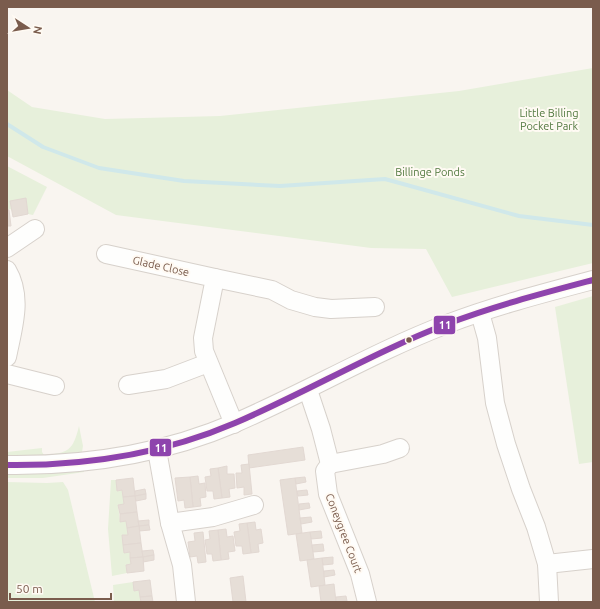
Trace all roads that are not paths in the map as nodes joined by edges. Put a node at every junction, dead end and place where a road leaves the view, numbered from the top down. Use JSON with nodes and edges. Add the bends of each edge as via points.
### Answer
{"nodes":[{"id":1,"x":35,"y":229,"type":"dead end"},
{"id":2,"x":7,"y":248,"type":"edge"},
{"id":3,"x":106,"y":254,"type":"dead end"},
{"id":4,"x":7,"y":270,"type":"edge"},
{"id":5,"x":215,"y":278,"type":"junction"},
{"id":6,"x":593,"y":280,"type":"edge"},
{"id":7,"x":375,"y":307,"type":"dead end"},
{"id":8,"x":480,"y":313,"type":"junction"},
{"id":9,"x":7,"y":357,"type":"edge"},
{"id":10,"x":208,"y":363,"type":"junction"},
{"id":11,"x":7,"y":374,"type":"edge"},
{"id":12,"x":128,"y":385,"type":"dead end"},
{"id":13,"x":55,"y":386,"type":"dead end"},
{"id":14,"x":308,"y":390,"type":"junction"},
{"id":15,"x":234,"y":424,"type":"junction"},
{"id":16,"x":400,"y":448,"type":"dead end"},
{"id":17,"x":157,"y":450,"type":"junction"},
{"id":18,"x":330,"y":464,"type":"junction"},
{"id":19,"x":7,"y":465,"type":"edge"},
{"id":20,"x":254,"y":505,"type":"dead end"},
{"id":21,"x":170,"y":523,"type":"junction"},
{"id":22,"x":593,"y":559,"type":"edge"},
{"id":23,"x":547,"y":564,"type":"junction"},
{"id":24,"x":186,"y":602,"type":"edge"},
{"id":25,"x":367,"y":602,"type":"edge"},
{"id":26,"x":549,"y":602,"type":"edge"}],
"edges":[{"from":1,"to":2,"type":"street"},
{"from":3,"to":5,"type":"street","name":"Glade Close"},
{"from":4,"to":9,"type":"street","via":[[14,281],[16,298]]},
{"from":5,"to":7,"type":"street","name":"Glade Close","via":[[272,290],[291,300],[316,307]]},
{"from":5,"to":10,"type":"street","via":[[203,338]]},
{"from":6,"to":8,"type":"street"},
{"from":8,"to":14,"type":"street","via":[[447,324],[378,354]]},
{"from":8,"to":23,"type":"street","via":[[495,403],[506,444]]},
{"from":10,"to":12,"type":"street","via":[[166,379]]},
{"from":10,"to":15,"type":"street"},
{"from":11,"to":13,"type":"street"},
{"from":14,"to":15,"type":"street"},
{"from":14,"to":18,"type":"street","name":"Coneygree Court"},
{"from":15,"to":17,"type":"street"},
{"from":16,"to":18,"type":"street","via":[[383,454]]},
{"from":17,"to":19,"type":"street","via":[[87,462],[35,466]]},
{"from":17,"to":21,"type":"street"},
{"from":18,"to":25,"type":"street","name":"Coneygree Court","via":[[325,471],[328,494],[360,574]]},
{"from":20,"to":21,"type":"street","via":[[212,517]]},
{"from":21,"to":24,"type":"street","via":[[182,565]]},
{"from":22,"to":23,"type":"street"},
{"from":23,"to":26,"type":"street"}]}
